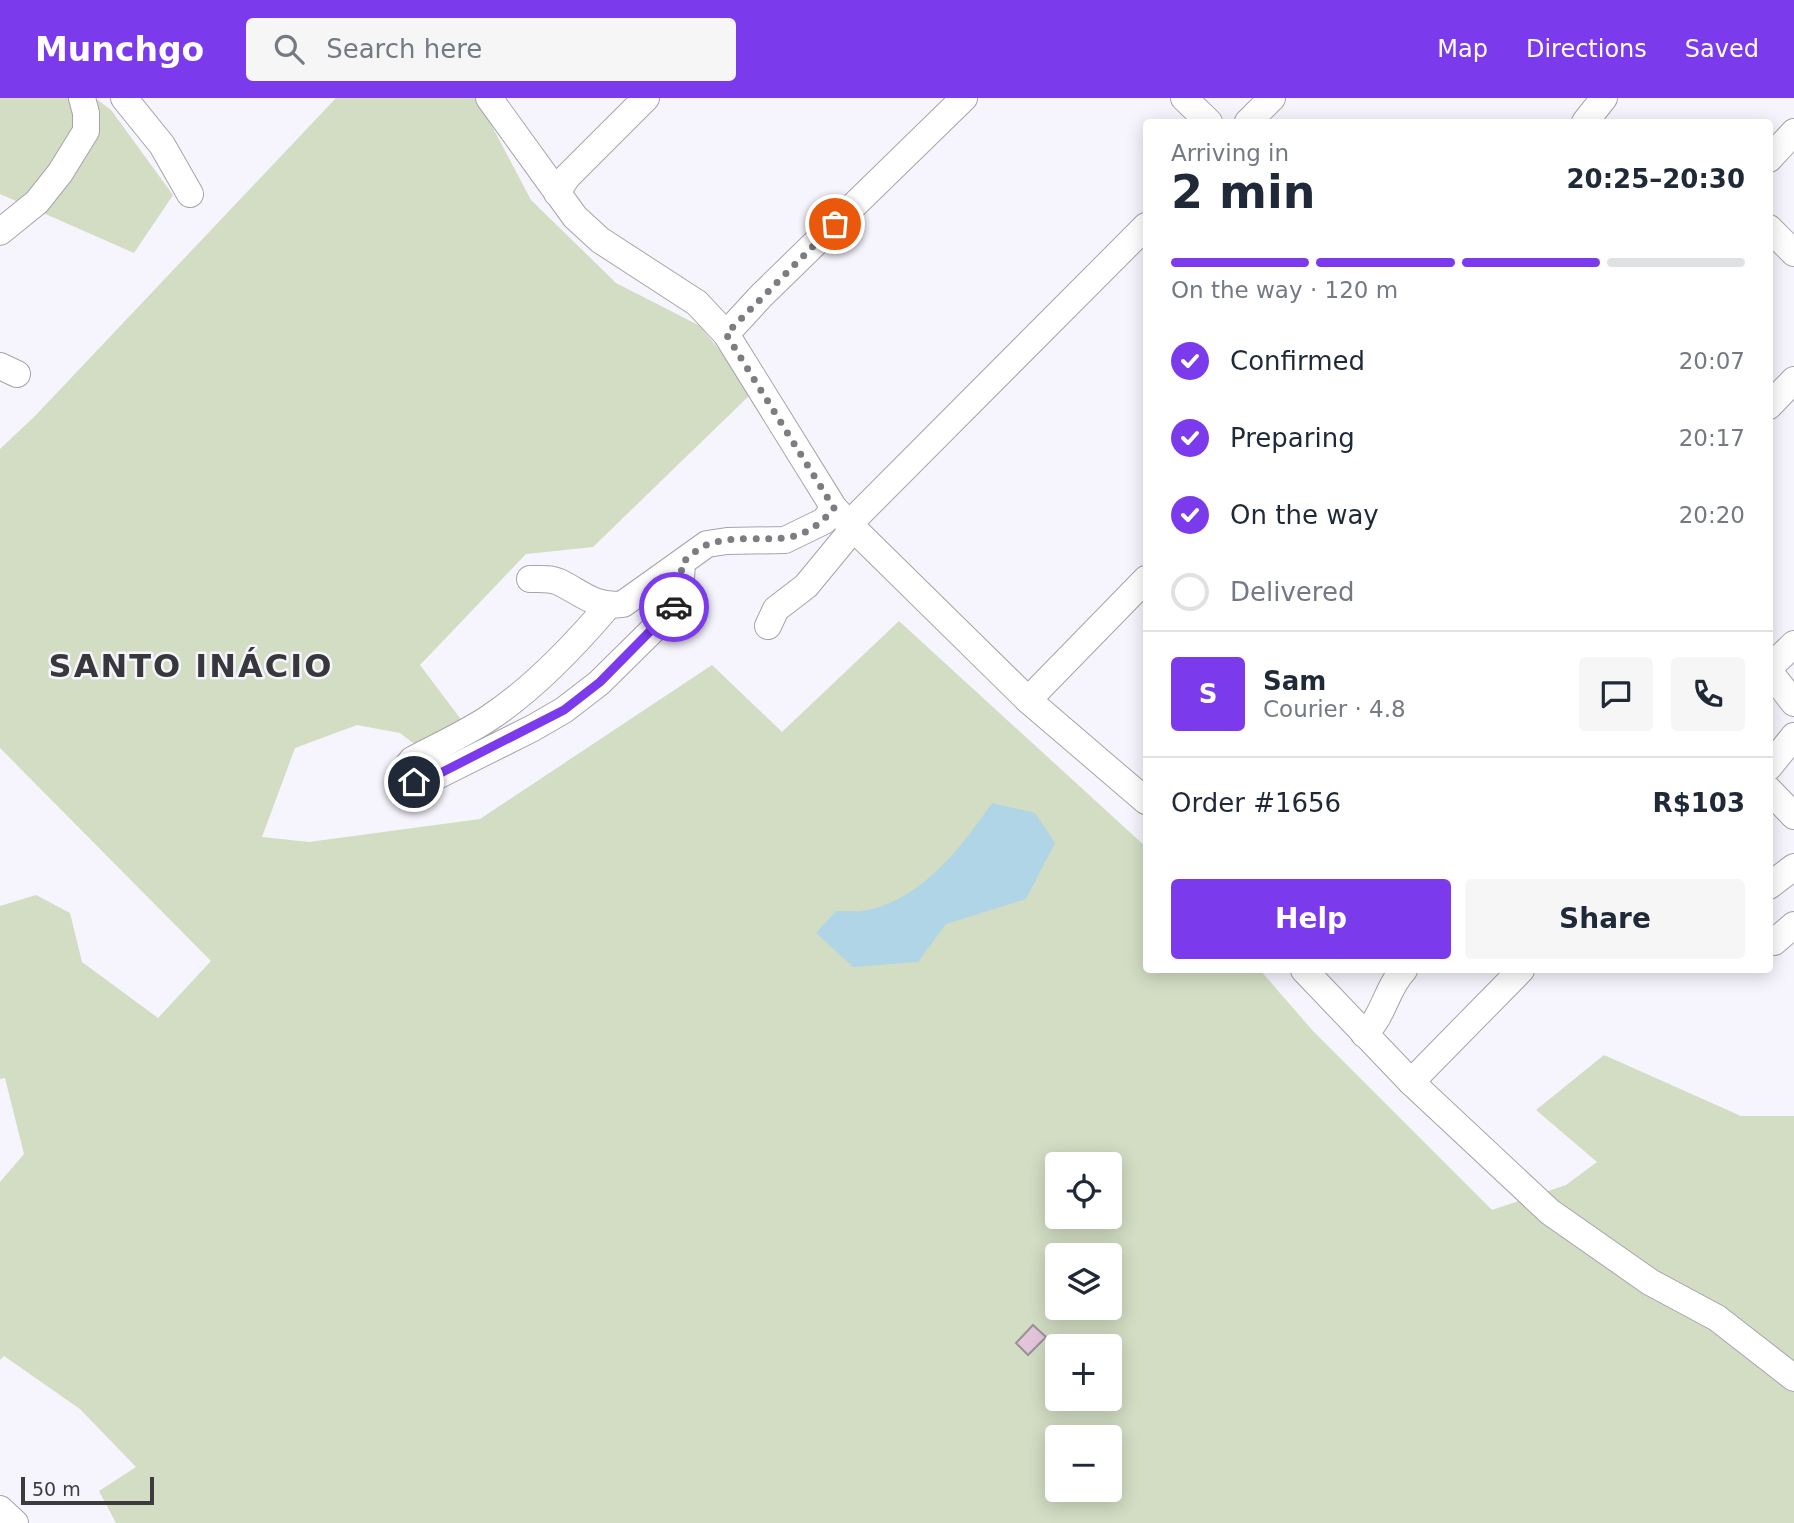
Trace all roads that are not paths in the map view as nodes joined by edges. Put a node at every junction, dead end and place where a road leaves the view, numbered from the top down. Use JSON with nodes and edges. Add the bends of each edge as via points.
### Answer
{"nodes":[{"id":1,"x":82,"y":98,"type":"edge"},
{"id":2,"x":124,"y":98,"type":"edge"},
{"id":3,"x":489,"y":98,"type":"edge"},
{"id":4,"x":646,"y":98,"type":"edge"},
{"id":5,"x":964,"y":98,"type":"edge"},
{"id":6,"x":1184,"y":98,"type":"edge"},
{"id":7,"x":1272,"y":98,"type":"edge"},
{"id":8,"x":1604,"y":98,"type":"edge"},
{"id":9,"x":1206,"y":119,"type":"edge"},
{"id":10,"x":1251,"y":119,"type":"edge"},
{"id":11,"x":1586,"y":119,"type":"edge"},
{"id":12,"x":1794,"y":132,"type":"edge"},
{"id":13,"x":1773,"y":155,"type":"edge"},
{"id":14,"x":557,"y":193,"type":"junction"},
{"id":15,"x":190,"y":194,"type":"dead end"},
{"id":16,"x":1143,"y":229,"type":"edge"},
{"id":17,"x":0,"y":232,"type":"edge"},
{"id":18,"x":1773,"y":232,"type":"edge"},
{"id":19,"x":1794,"y":253,"type":"edge"},
{"id":20,"x":726,"y":334,"type":"junction"},
{"id":21,"x":1794,"y":380,"type":"edge"},
{"id":22,"x":1773,"y":402,"type":"edge"},
{"id":23,"x":845,"y":521,"type":"junction"},
{"id":24,"x":682,"y":563,"type":"junction"},
{"id":25,"x":530,"y":579,"type":"dead end"},
{"id":26,"x":1143,"y":582,"type":"edge"},
{"id":27,"x":608,"y":606,"type":"junction"},
{"id":28,"x":768,"y":626,"type":"dead end"},
{"id":29,"x":1794,"y":644,"type":"edge"},
{"id":30,"x":1773,"y":666,"type":"edge"},
{"id":31,"x":1773,"y":675,"type":"edge"},
{"id":32,"x":1028,"y":701,"type":"junction"},
{"id":33,"x":1794,"y":703,"type":"edge"},
{"id":34,"x":1794,"y":736,"type":"edge"},
{"id":35,"x":1773,"y":762,"type":"edge"},
{"id":36,"x":1773,"y":794,"type":"edge"},
{"id":37,"x":1143,"y":796,"type":"edge"},
{"id":38,"x":1794,"y":816,"type":"edge"},
{"id":39,"x":1794,"y":867,"type":"edge"},
{"id":40,"x":1773,"y":883,"type":"edge"},
{"id":41,"x":1794,"y":925,"type":"edge"},
{"id":42,"x":1774,"y":942,"type":"dead end"},
{"id":43,"x":1307,"y":973,"type":"edge"},
{"id":44,"x":1401,"y":973,"type":"edge"},
{"id":45,"x":1518,"y":973,"type":"edge"},
{"id":46,"x":1364,"y":1034,"type":"junction"},
{"id":47,"x":1411,"y":1082,"type":"junction"},
{"id":48,"x":1794,"y":1378,"type":"edge"},
{"id":49,"x":0,"y":1508,"type":"edge"},
{"id":50,"x":15,"y":1523,"type":"edge"}],
"edges":[{"from":1,"to":17,"type":"street","via":[[86,131],[37,202]]},
{"from":2,"to":15,"type":"street","via":[[162,145]]},
{"from":3,"to":14,"type":"street"},
{"from":4,"to":14,"type":"street","via":[[567,177]]},
{"from":5,"to":20,"type":"street"},
{"from":6,"to":9,"type":"street"},
{"from":7,"to":10,"type":"street"},
{"from":8,"to":11,"type":"street"},
{"from":12,"to":13,"type":"street"},
{"from":14,"to":20,"type":"street","via":[[600,240],[697,303]]},
{"from":16,"to":23,"type":"street"},
{"from":18,"to":19,"type":"street"},
{"from":20,"to":23,"type":"street"},
{"from":21,"to":22,"type":"street"},
{"from":23,"to":24,"type":"street","via":[[824,521],[785,540],[707,544]]},
{"from":23,"to":28,"type":"street","via":[[798,594],[776,609]]},
{"from":23,"to":32,"type":"street"},
{"from":24,"to":27,"type":"street","via":[[623,604]]},
{"from":24,"to":27,"type":"street","via":[[680,593],[673,610],[600,682],[564,710],[421,783],[408,777],[412,760],[508,704]]},
{"from":25,"to":27,"type":"street","via":[[556,580],[584,599]]},
{"from":26,"to":32,"type":"street"},
{"from":29,"to":30,"type":"street"},
{"from":31,"to":33,"type":"street"},
{"from":32,"to":37,"type":"street"},
{"from":34,"to":35,"type":"street"},
{"from":36,"to":38,"type":"street"},
{"from":39,"to":40,"type":"street"},
{"from":41,"to":42,"type":"street"},
{"from":43,"to":46,"type":"street"},
{"from":44,"to":46,"type":"street","via":[[1373,1026]]},
{"from":45,"to":47,"type":"street"},
{"from":46,"to":47,"type":"street"},
{"from":47,"to":48,"type":"street","via":[[1550,1212],[1650,1282],[1717,1318]]},
{"from":49,"to":50,"type":"street"}]}
